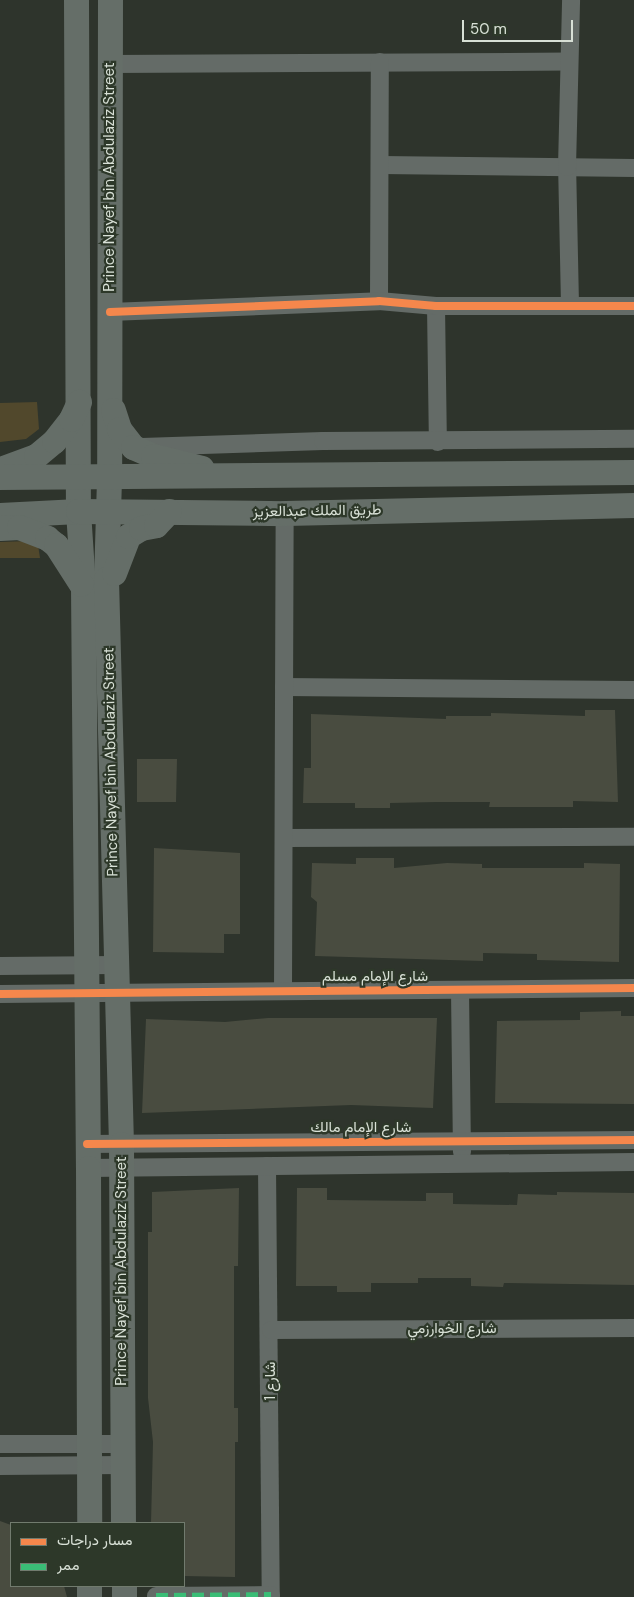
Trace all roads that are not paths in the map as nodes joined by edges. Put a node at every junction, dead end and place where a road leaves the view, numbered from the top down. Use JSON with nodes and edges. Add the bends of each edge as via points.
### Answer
{"nodes":[{"id":1,"x":76,"y":0,"type":"edge"},
{"id":2,"x":110,"y":0,"type":"edge"},
{"id":3,"x":571,"y":0,"type":"edge"},
{"id":4,"x":380,"y":62,"type":"junction"},
{"id":5,"x":569,"y":62,"type":"junction"},
{"id":6,"x":111,"y":64,"type":"junction"},
{"id":7,"x":381,"y":166,"type":"junction"},
{"id":8,"x":568,"y":167,"type":"junction"},
{"id":9,"x":634,"y":168,"type":"edge"},
{"id":10,"x":379,"y":301,"type":"junction"},
{"id":11,"x":570,"y":305,"type":"junction"},
{"id":12,"x":436,"y":306,"type":"junction"},
{"id":13,"x":634,"y":306,"type":"edge"},
{"id":14,"x":110,"y":312,"type":"junction"},
{"id":15,"x":109,"y":396,"type":"junction"},
{"id":16,"x":80,"y":399,"type":"junction"},
{"id":17,"x":634,"y":439,"type":"edge"},
{"id":18,"x":438,"y":442,"type":"junction"},
{"id":19,"x":133,"y":447,"type":"junction"},
{"id":20,"x":0,"y":469,"type":"edge"},
{"id":21,"x":634,"y":472,"type":"edge"},
{"id":22,"x":78,"y":476,"type":"junction"},
{"id":23,"x":236,"y":476,"type":"junction"},
{"id":24,"x":0,"y":477,"type":"edge"},
{"id":25,"x":109,"y":478,"type":"junction"},
{"id":26,"x":634,"y":505,"type":"edge"},
{"id":27,"x":108,"y":510,"type":"junction"},
{"id":28,"x":78,"y":511,"type":"junction"},
{"id":29,"x":169,"y":511,"type":"junction"},
{"id":30,"x":285,"y":513,"type":"junction"},
{"id":31,"x":0,"y":515,"type":"edge"},
{"id":32,"x":0,"y":528,"type":"edge"},
{"id":33,"x":106,"y":579,"type":"junction"},
{"id":34,"x":83,"y":587,"type":"junction"},
{"id":35,"x":284,"y":687,"type":"junction"},
{"id":36,"x":634,"y":690,"type":"edge"},
{"id":37,"x":634,"y":837,"type":"edge"},
{"id":38,"x":284,"y":838,"type":"junction"},
{"id":39,"x":85,"y":965,"type":"junction"},
{"id":40,"x":116,"y":965,"type":"junction"},
{"id":41,"x":0,"y":966,"type":"edge"},
{"id":42,"x":634,"y":988,"type":"edge"},
{"id":43,"x":460,"y":990,"type":"junction"},
{"id":44,"x":283,"y":991,"type":"junction"},
{"id":45,"x":85,"y":992,"type":"junction"},
{"id":46,"x":117,"y":992,"type":"junction"},
{"id":47,"x":0,"y":994,"type":"edge"},
{"id":48,"x":634,"y":1140,"type":"edge"},
{"id":49,"x":462,"y":1141,"type":"junction"},
{"id":50,"x":88,"y":1156,"type":"junction"},
{"id":51,"x":121,"y":1156,"type":"junction"},
{"id":52,"x":634,"y":1162,"type":"edge"},
{"id":53,"x":462,"y":1164,"type":"junction"},
{"id":54,"x":267,"y":1166,"type":"junction"},
{"id":55,"x":634,"y":1328,"type":"edge"},
{"id":56,"x":270,"y":1330,"type":"junction"},
{"id":57,"x":0,"y":1444,"type":"edge"},
{"id":58,"x":88,"y":1455,"type":"junction"},
{"id":59,"x":123,"y":1455,"type":"junction"},
{"id":60,"x":0,"y":1466,"type":"edge"},
{"id":61,"x":88,"y":1522,"type":"edge"},
{"id":62,"x":123,"y":1522,"type":"edge"},
{"id":63,"x":156,"y":1596,"type":"dead end"},
{"id":64,"x":271,"y":1596,"type":"edge"}],
"edges":[{"from":1,"to":16,"type":"main road","name":"Prince Nayef bin Abdulaziz Street"},
{"from":2,"to":6,"type":"main road","name":"Prince Nayef bin Abdulaziz Street"},
{"from":3,"to":5,"type":"street"},
{"from":4,"to":5,"type":"street"},
{"from":4,"to":6,"type":"street"},
{"from":4,"to":7,"type":"street"},
{"from":5,"to":8,"type":"street"},
{"from":6,"to":14,"type":"main road","name":"Prince Nayef bin Abdulaziz Street"},
{"from":7,"to":8,"type":"street"},
{"from":7,"to":10,"type":"street"},
{"from":8,"to":9,"type":"street"},
{"from":8,"to":11,"type":"street"},
{"from":10,"to":12,"type":"street"},
{"from":10,"to":14,"type":"street"},
{"from":11,"to":12,"type":"street"},
{"from":11,"to":13,"type":"street"},
{"from":12,"to":18,"type":"street"},
{"from":14,"to":15,"type":"main road","name":"Prince Nayef bin Abdulaziz Street"},
{"from":15,"to":19,"type":"main road","via":[[119,429]]},
{"from":15,"to":25,"type":"main road","name":"Prince Nayef bin Abdulaziz Street"},
{"from":16,"to":20,"type":"main road","via":[[71,420],[54,441],[36,456]]},
{"from":16,"to":22,"type":"main road","name":"Prince Nayef bin Abdulaziz Street"},
{"from":17,"to":18,"type":"street"},
{"from":18,"to":19,"type":"street","via":[[324,441]]},
{"from":19,"to":23,"type":"main road","via":[[153,456]]},
{"from":21,"to":23,"type":"main road"},
{"from":22,"to":24,"type":"main road"},
{"from":22,"to":25,"type":"main road"},
{"from":22,"to":28,"type":"main road","name":"Prince Nayef bin Abdulaziz Street"},
{"from":23,"to":25,"type":"main road"},
{"from":25,"to":27,"type":"main road","name":"Prince Nayef bin Abdulaziz Street"},
{"from":26,"to":30,"type":"main road","name":"طريق الملك عبدالعزيز"},
{"from":27,"to":28,"type":"main road","name":"طريق الملك عبدالعزيز"},
{"from":27,"to":29,"type":"main road","name":"طريق الملك عبدالعزيز"},
{"from":27,"to":33,"type":"main road","name":"Prince Nayef bin Abdulaziz Street"},
{"from":28,"to":31,"type":"main road","name":"طريق الملك عبدالعزيز"},
{"from":28,"to":34,"type":"main road","name":"Prince Nayef bin Abdulaziz Street"},
{"from":29,"to":30,"type":"main road","name":"طريق الملك عبدالعزيز"},
{"from":29,"to":33,"type":"main road","via":[[156,525],[141,528],[128,536],[120,551],[117,570]]},
{"from":30,"to":35,"type":"street"},
{"from":32,"to":34,"type":"main road","via":[[19,527],[47,538],[56,546]]},
{"from":33,"to":40,"type":"main road","name":"Prince Nayef bin Abdulaziz Street"},
{"from":34,"to":39,"type":"main road","name":"Prince Nayef bin Abdulaziz Street"},
{"from":35,"to":36,"type":"street"},
{"from":35,"to":38,"type":"street"},
{"from":37,"to":38,"type":"street"},
{"from":38,"to":44,"type":"street"},
{"from":39,"to":40,"type":"street"},
{"from":39,"to":41,"type":"street"},
{"from":39,"to":45,"type":"main road","name":"Prince Nayef bin Abdulaziz Street"},
{"from":40,"to":46,"type":"main road","name":"Prince Nayef bin Abdulaziz Street"},
{"from":42,"to":43,"type":"street","name":"شارع الإمام مسلم"},
{"from":43,"to":44,"type":"street","name":"شارع الإمام مسلم"},
{"from":43,"to":49,"type":"street"},
{"from":44,"to":46,"type":"street","name":"شارع الإمام مسلم"},
{"from":45,"to":46,"type":"street","name":"شارع الإمام مسلم"},
{"from":45,"to":47,"type":"street","name":"شارع الإمام مسلم"},
{"from":45,"to":50,"type":"main road","name":"Prince Nayef bin Abdulaziz Street"},
{"from":46,"to":51,"type":"main road","name":"Prince Nayef bin Abdulaziz Street"},
{"from":48,"to":49,"type":"street","name":"شارع الإمام مالك"},
{"from":49,"to":51,"type":"street","name":"شارع الإمام مالك"},
{"from":49,"to":53,"type":"street"},
{"from":50,"to":51,"type":"street","name":"شارع الإمام مالك"},
{"from":50,"to":51,"type":"street","name":"شارع الإمام مالك"},
{"from":50,"to":58,"type":"main road","name":"Prince Nayef bin Abdulaziz Street"},
{"from":51,"to":54,"type":"street","name":"شارع الإمام مالك"},
{"from":51,"to":59,"type":"main road","name":"Prince Nayef bin Abdulaziz Street"},
{"from":52,"to":53,"type":"street","name":"شارع الإمام مالك"},
{"from":53,"to":54,"type":"street","name":"شارع الإمام مالك"},
{"from":54,"to":56,"type":"street","name":"شارع 1"},
{"from":55,"to":56,"type":"street","name":"شارع الخوارزمي"},
{"from":56,"to":64,"type":"street","name":"شارع 1"},
{"from":57,"to":58,"type":"street"},
{"from":58,"to":59,"type":"street"},
{"from":58,"to":60,"type":"street"},
{"from":58,"to":61,"type":"main road","name":"Prince Nayef bin Abdulaziz Street"},
{"from":59,"to":62,"type":"main road","name":"Prince Nayef bin Abdulaziz Street"},
{"from":63,"to":64,"type":"street"}]}
